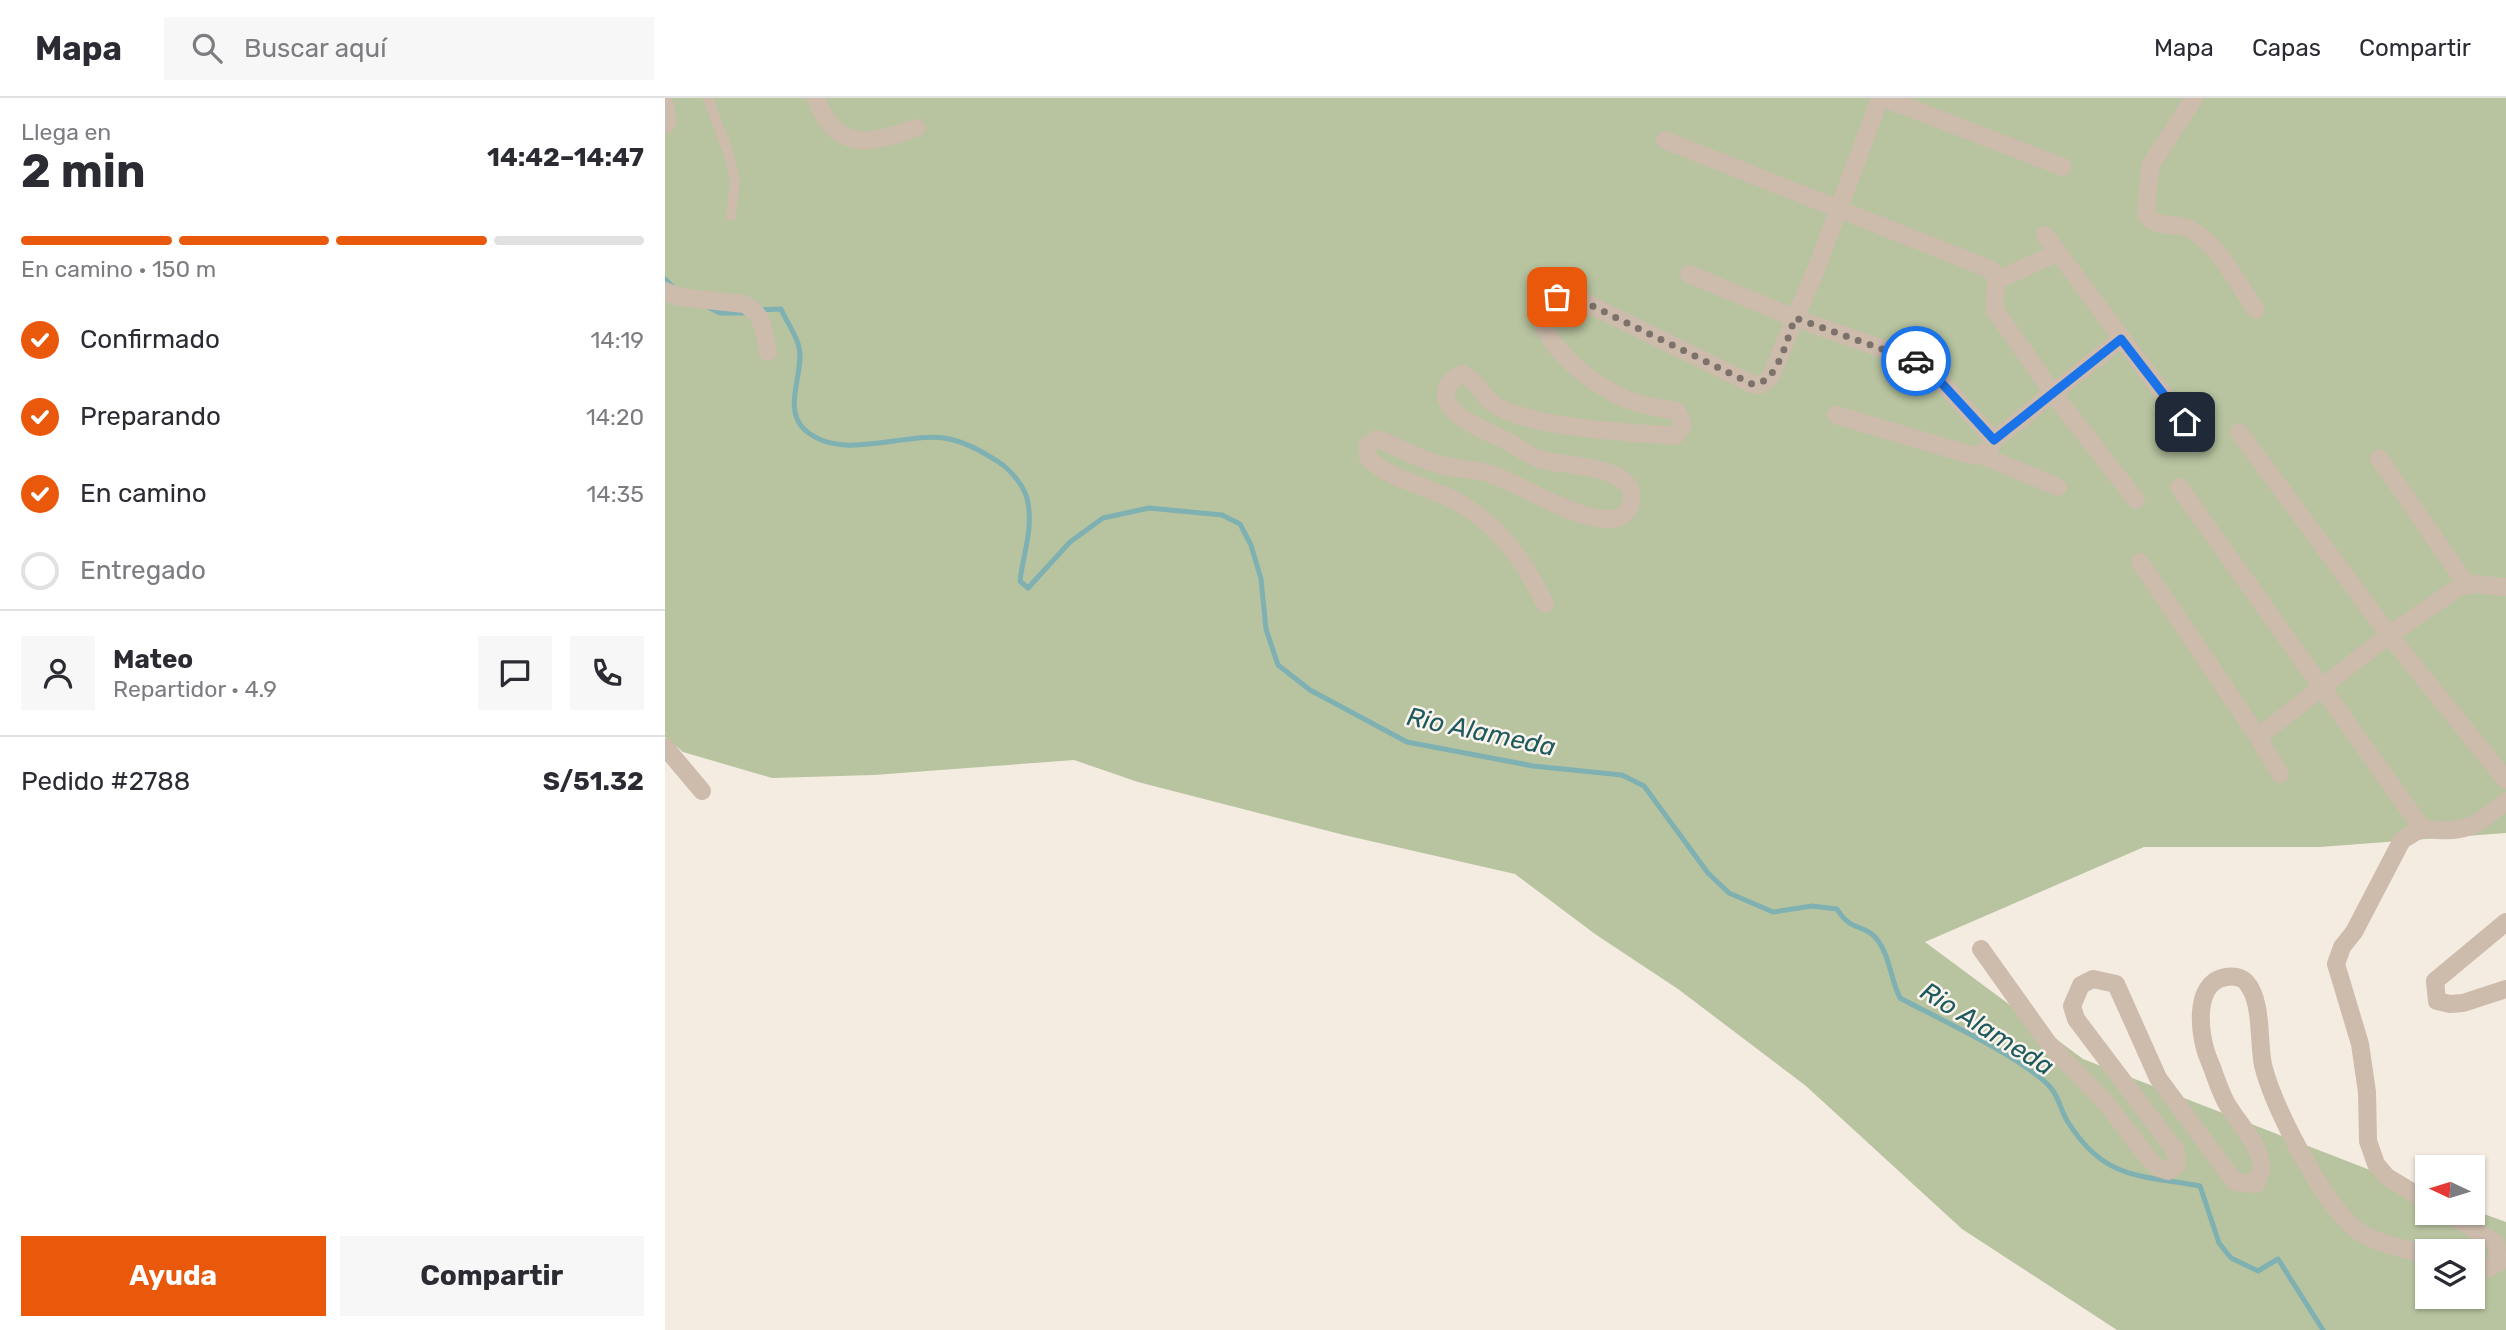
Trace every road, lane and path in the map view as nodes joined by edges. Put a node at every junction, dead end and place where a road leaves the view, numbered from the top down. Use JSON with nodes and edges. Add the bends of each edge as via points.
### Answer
{"nodes":[{"id":1,"x":708,"y":98,"type":"edge"},
{"id":2,"x":816,"y":98,"type":"edge"},
{"id":3,"x":1882,"y":98,"type":"edge"},
{"id":4,"x":2194,"y":98,"type":"edge"},
{"id":5,"x":665,"y":105,"type":"edge"},
{"id":6,"x":665,"y":125,"type":"edge"},
{"id":7,"x":916,"y":128,"type":"dead end"},
{"id":8,"x":1665,"y":140,"type":"dead end"},
{"id":9,"x":2063,"y":167,"type":"dead end"},
{"id":10,"x":1838,"y":211,"type":"junction"},
{"id":11,"x":731,"y":216,"type":"dead end"},
{"id":12,"x":2045,"y":235,"type":"dead end"},
{"id":13,"x":2058,"y":252,"type":"junction"},
{"id":14,"x":1689,"y":274,"type":"dead end"},
{"id":15,"x":1996,"y":281,"type":"junction"},
{"id":16,"x":665,"y":291,"type":"edge"},
{"id":17,"x":2256,"y":310,"type":"dead end"},
{"id":18,"x":1795,"y":318,"type":"junction"},
{"id":19,"x":2121,"y":339,"type":"junction"},
{"id":20,"x":768,"y":352,"type":"dead end"},
{"id":21,"x":2052,"y":392,"type":"junction"},
{"id":22,"x":1836,"y":415,"type":"dead end"},
{"id":23,"x":2239,"y":432,"type":"dead end"},
{"id":24,"x":1994,"y":440,"type":"junction"},
{"id":25,"x":2200,"y":443,"type":"dead end"},
{"id":26,"x":1981,"y":455,"type":"junction"},
{"id":27,"x":2379,"y":458,"type":"dead end"},
{"id":28,"x":2058,"y":487,"type":"dead end"},
{"id":29,"x":2179,"y":488,"type":"dead end"},
{"id":30,"x":2136,"y":500,"type":"dead end"},
{"id":31,"x":2140,"y":562,"type":"dead end"},
{"id":32,"x":2467,"y":585,"type":"junction"},
{"id":33,"x":2506,"y":587,"type":"edge"},
{"id":34,"x":1545,"y":604,"type":"dead end"},
{"id":35,"x":2389,"y":635,"type":"junction"},
{"id":36,"x":2321,"y":686,"type":"junction"},
{"id":37,"x":2258,"y":737,"type":"junction"},
{"id":38,"x":665,"y":747,"type":"edge"},
{"id":39,"x":2280,"y":774,"type":"dead end"},
{"id":40,"x":2506,"y":780,"type":"edge"},
{"id":41,"x":702,"y":791,"type":"dead end"},
{"id":42,"x":2506,"y":801,"type":"edge"},
{"id":43,"x":2422,"y":828,"type":"junction"},
{"id":44,"x":2506,"y":922,"type":"edge"},
{"id":45,"x":1981,"y":949,"type":"dead end"},
{"id":46,"x":2506,"y":989,"type":"edge"},
{"id":47,"x":2415,"y":1194,"type":"edge"},
{"id":48,"x":2467,"y":1225,"type":"edge"},
{"id":49,"x":2415,"y":1251,"type":"edge"},
{"id":50,"x":2485,"y":1270,"type":"edge"}],
"edges":[{"from":1,"to":11,"type":"lane","via":[[735,181]]},
{"from":2,"to":7,"type":"street","via":[[823,117],[837,133],[856,141],[886,139]]},
{"from":3,"to":9,"type":"street"},
{"from":3,"to":10,"type":"street"},
{"from":4,"to":17,"type":"street","via":[[2150,166],[2145,214],[2154,223],[2191,229],[2210,244]]},
{"from":5,"to":6,"type":"street"},
{"from":8,"to":10,"type":"street"},
{"from":10,"to":15,"type":"street","via":[[1992,270]]},
{"from":10,"to":18,"type":"street"},
{"from":12,"to":13,"type":"street"},
{"from":13,"to":15,"type":"street"},
{"from":13,"to":19,"type":"street"},
{"from":14,"to":18,"type":"street"},
{"from":15,"to":21,"type":"street","via":[[1995,310]]},
{"from":16,"to":20,"type":"street","via":[[753,309],[763,325]]},
{"from":18,"to":24,"type":"street","via":[[1925,365]]},
{"from":18,"to":34,"type":"street","via":[[1770,378],[1760,385],[1578,299],[1557,297],[1545,303],[1540,315],[1555,346],[1589,376],[1629,401],[1677,411],[1683,425],[1675,436],[1536,419],[1498,406],[1469,377],[1455,376],[1445,396],[1466,422],[1539,459],[1603,470],[1625,480],[1632,492],[1630,506],[1612,519],[1584,514],[1490,473],[1441,465],[1377,439],[1367,446],[1369,458],[1379,468],[1460,503],[1493,528],[1529,569]]},
{"from":19,"to":21,"type":"street"},
{"from":19,"to":25,"type":"street"},
{"from":21,"to":24,"type":"street"},
{"from":21,"to":30,"type":"street"},
{"from":22,"to":26,"type":"street"},
{"from":23,"to":35,"type":"street"},
{"from":24,"to":26,"type":"street"},
{"from":26,"to":28,"type":"street"},
{"from":27,"to":32,"type":"street"},
{"from":29,"to":36,"type":"street"},
{"from":31,"to":37,"type":"street"},
{"from":32,"to":33,"type":"street"},
{"from":32,"to":35,"type":"street"},
{"from":35,"to":36,"type":"street"},
{"from":35,"to":40,"type":"street"},
{"from":36,"to":37,"type":"street"},
{"from":36,"to":43,"type":"street"},
{"from":37,"to":39,"type":"street"},
{"from":38,"to":41,"type":"street"},
{"from":42,"to":43,"type":"street","via":[[2483,822],[2462,831]]},
{"from":43,"to":47,"type":"street","via":[[2402,840],[2336,964],[2360,1044],[2368,1141],[2376,1164],[2387,1177]]},
{"from":44,"to":46,"type":"street","via":[[2435,981],[2434,992],[2437,1001],[2450,1004]]},
{"from":45,"to":49,"type":"street","via":[[2048,1043],[2108,1105],[2149,1159],[2168,1171],[2177,1165],[2175,1150],[2076,1018],[2072,1006],[2081,985],[2093,979],[2116,984],[2158,1078],[2214,1157],[2235,1182],[2246,1186],[2256,1184],[2262,1172],[2260,1158],[2226,1102],[2203,1047],[2200,1021],[2209,986],[2222,977],[2236,976],[2246,982],[2254,999],[2264,1066],[2286,1120],[2330,1202],[2355,1228]]},
{"from":48,"to":50,"type":"street","via":[[2496,1243],[2498,1263]]}]}
